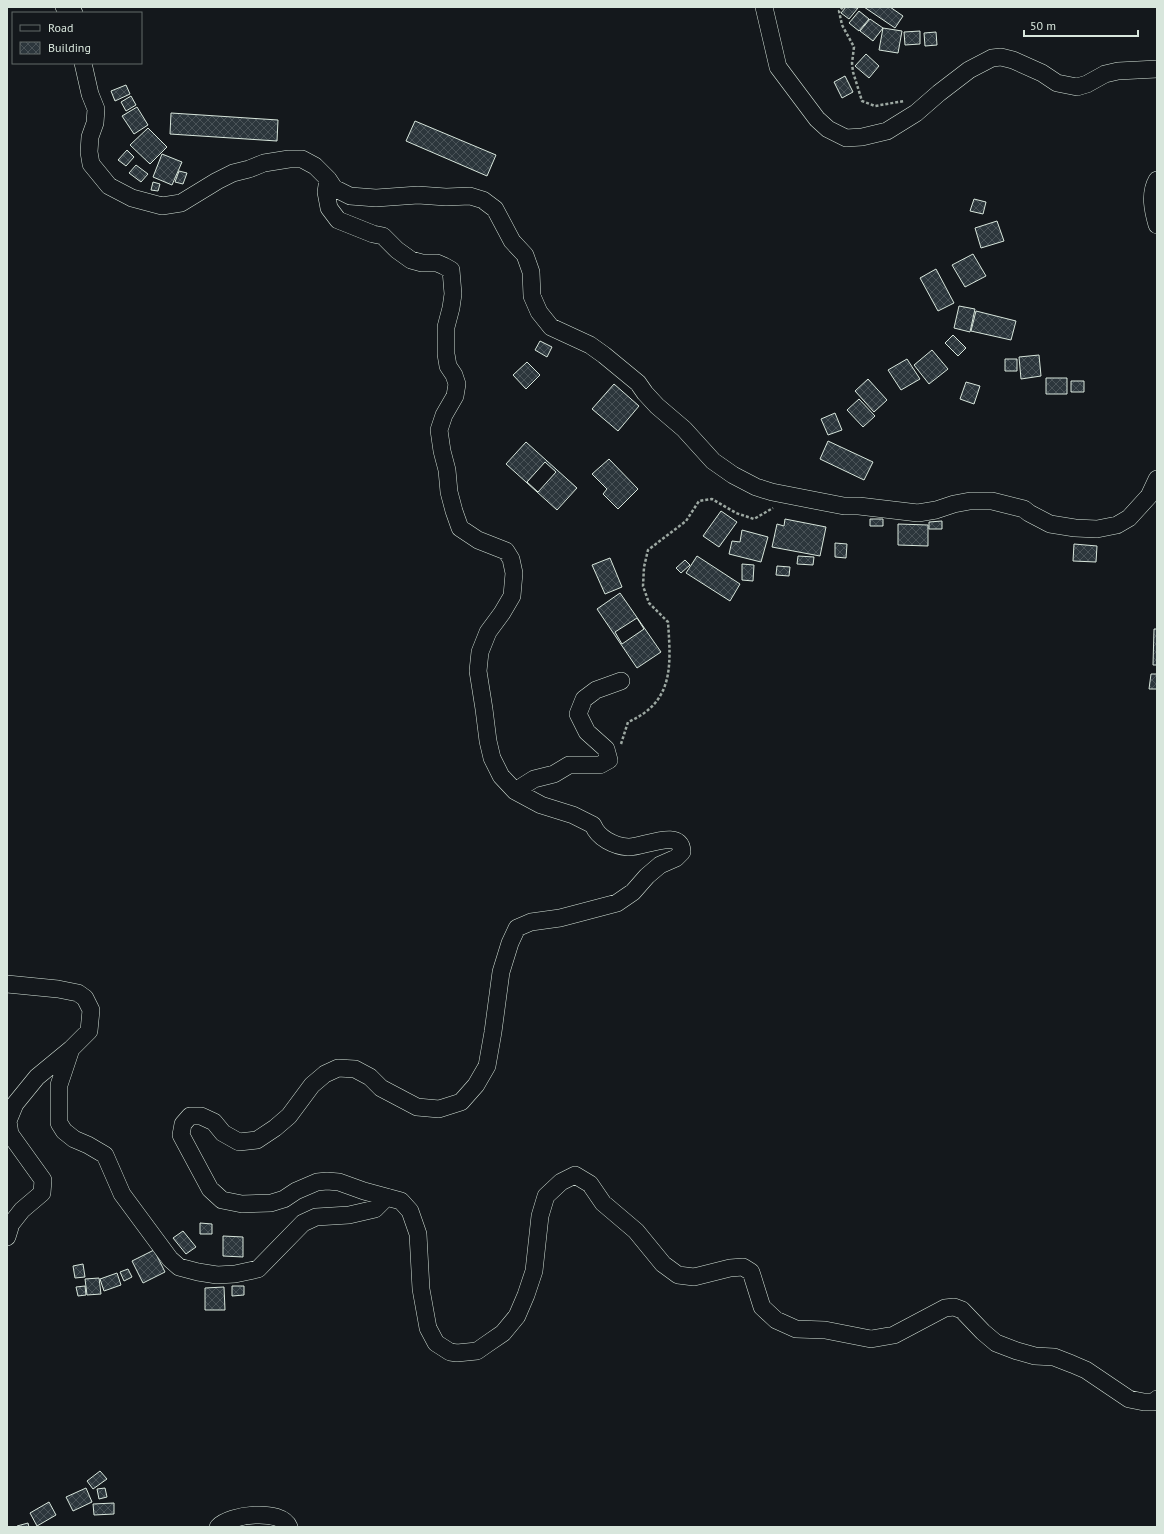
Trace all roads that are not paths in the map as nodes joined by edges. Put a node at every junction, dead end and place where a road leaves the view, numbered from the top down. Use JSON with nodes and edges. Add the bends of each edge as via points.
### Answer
{"nodes":[{"id":1,"x":764,"y":7,"type":"edge"},
{"id":2,"x":83,"y":64,"type":"edge"},
{"id":3,"x":1157,"y":69,"type":"edge"},
{"id":4,"x":328,"y":179,"type":"junction"},
{"id":5,"x":1157,"y":180,"type":"edge"},
{"id":6,"x":1157,"y":225,"type":"edge"},
{"id":7,"x":1157,"y":479,"type":"edge"},
{"id":8,"x":621,"y":681,"type":"dead end"},
{"id":9,"x":515,"y":791,"type":"junction"},
{"id":10,"x":7,"y":984,"type":"edge"},
{"id":11,"x":71,"y":1049,"type":"junction"},
{"id":12,"x":387,"y":1197,"type":"junction"},
{"id":13,"x":7,"y":1237,"type":"edge"},
{"id":14,"x":1157,"y":1400,"type":"edge"},
{"id":15,"x":218,"y":1527,"type":"edge"},
{"id":16,"x":289,"y":1527,"type":"edge"}],
"edges":[{"from":1,"to":3,"type":"street","via":[[778,67],[817,119],[828,129],[846,138],[887,131],[916,113],[970,70],[992,58],[1013,60],[1057,83],[1077,87],[1118,71]]},
{"from":2,"to":4,"type":"street","via":[[96,109],[89,144],[91,164],[110,186],[132,198],[162,206],[181,204],[233,173],[264,163],[288,159],[302,160],[315,166]]},
{"from":4,"to":7,"type":"street","via":[[334,188],[350,196],[470,196],[483,200],[495,209],[512,241],[525,255],[531,272],[532,296],[539,312],[551,327],[590,345],[604,355],[638,383],[653,402],[684,429],[714,461],[756,487],[844,506],[918,513],[960,503],[992,501],[1024,509],[1050,524],[1097,529],[1117,525],[1128,518],[1149,496]]},
{"from":4,"to":9,"type":"street","via":[[326,192],[329,208],[338,220],[383,236],[411,260],[437,263],[451,270],[453,294],[446,327],[446,354],[448,366],[457,384],[455,396],[439,430],[449,492],[460,528],[478,540],[506,551],[514,573],[512,596],[488,632],[480,652],[478,671],[492,758],[501,776]]},
{"from":5,"to":6,"type":"street","via":[[1153,208]]},
{"from":8,"to":9,"type":"street","via":[[596,690],[584,699],[578,714],[587,732],[606,749],[609,760],[600,765],[569,766],[554,774],[534,779]]},
{"from":9,"to":12,"type":"street","via":[[541,805],[573,814],[593,825],[610,843],[628,847],[670,839],[679,842],[682,852],[676,858],[660,865],[633,892],[617,903],[560,918],[531,922],[517,928],[501,972],[494,1032],[486,1066],[476,1085],[461,1102],[439,1109],[417,1107],[381,1088],[370,1077],[355,1069],[338,1068],[325,1074],[312,1085],[289,1116],[257,1140],[239,1142],[223,1134],[214,1122],[202,1116],[190,1116],[183,1124],[181,1136],[210,1189],[222,1200],[242,1204],[270,1203],[284,1199],[317,1182],[327,1181],[339,1182]]},
{"from":10,"to":11,"type":"street","via":[[58,989],[78,993],[85,998],[91,1010],[89,1030]]},
{"from":11,"to":12,"type":"street","via":[[59,1085],[59,1123],[74,1139],[105,1156],[122,1194],[170,1259],[179,1267],[217,1275],[258,1269],[303,1223],[316,1217],[349,1215],[375,1209]]},
{"from":11,"to":13,"type":"street","via":[[37,1077],[15,1104],[8,1121],[10,1134],[43,1180],[43,1187],[42,1193],[22,1210],[11,1224]]},
{"from":12,"to":14,"type":"street","via":[[401,1201],[410,1211],[418,1234],[428,1328],[436,1343],[450,1352],[477,1351],[503,1333],[517,1316],[534,1271],[540,1216],[546,1196],[561,1182],[575,1175],[590,1184],[603,1203],[636,1231],[663,1264],[678,1275],[694,1277],[743,1267],[751,1272],[762,1307],[776,1320],[796,1329],[825,1330],[871,1339],[894,1335],[945,1308],[954,1307],[966,1314],[996,1343],[1035,1356],[1054,1357],[1072,1364],[1086,1370],[1128,1399],[1144,1402]]},
{"from":15,"to":16,"type":"street","via":[[222,1522],[236,1517],[258,1515],[277,1517]]}]}
